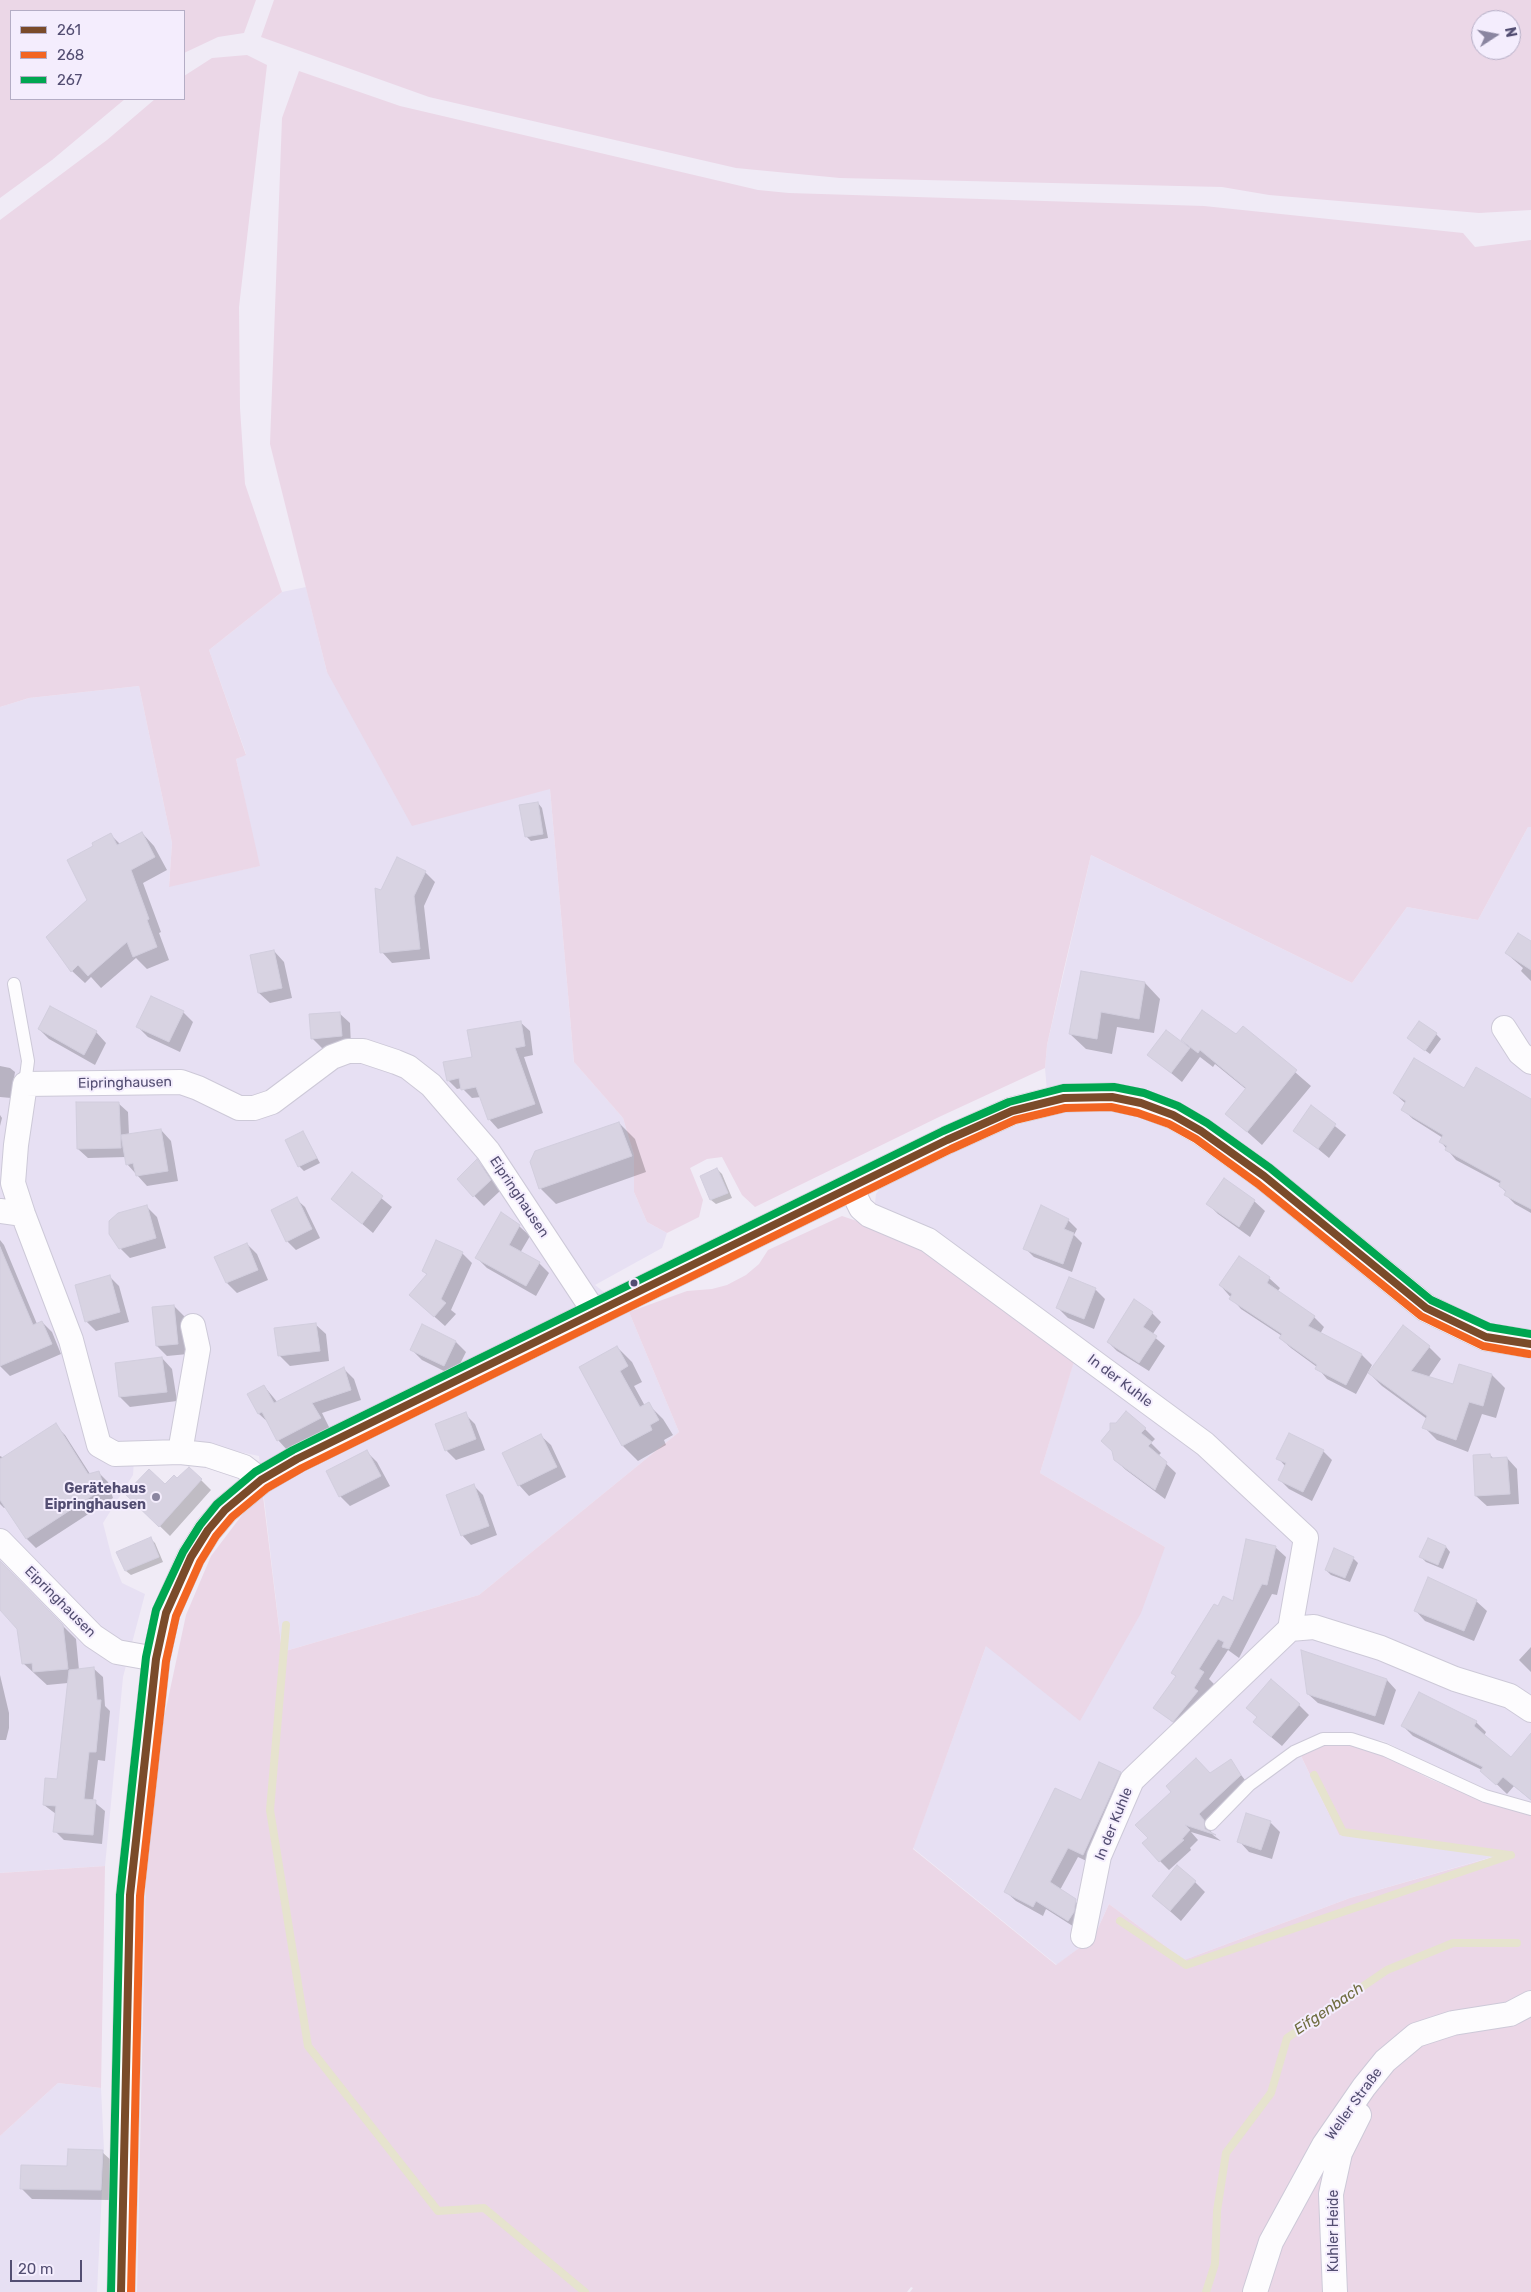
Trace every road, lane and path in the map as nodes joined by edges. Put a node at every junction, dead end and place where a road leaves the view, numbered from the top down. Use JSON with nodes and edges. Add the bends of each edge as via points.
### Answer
{"nodes":[{"id":1,"x":14,"y":984,"type":"dead end"},
{"id":2,"x":1504,"y":1028,"type":"dead end"},
{"id":3,"x":1531,"y":1062,"type":"edge"},
{"id":4,"x":25,"y":1084,"type":"junction"},
{"id":5,"x":851,"y":1188,"type":"junction"},
{"id":6,"x":11,"y":1213,"type":"edge"},
{"id":7,"x":595,"y":1313,"type":"junction"},
{"id":8,"x":193,"y":1326,"type":"dead end"},
{"id":9,"x":1531,"y":1344,"type":"edge"},
{"id":10,"x":180,"y":1452,"type":"junction"},
{"id":11,"x":261,"y":1480,"type":"junction"},
{"id":12,"x":0,"y":1541,"type":"edge"},
{"id":13,"x":1290,"y":1629,"type":"junction"},
{"id":14,"x":156,"y":1659,"type":"junction"},
{"id":15,"x":1531,"y":1710,"type":"edge"},
{"id":16,"x":1531,"y":1809,"type":"edge"},
{"id":17,"x":1211,"y":1824,"type":"dead end"},
{"id":18,"x":1083,"y":1936,"type":"dead end"},
{"id":19,"x":1531,"y":2003,"type":"edge"},
{"id":20,"x":1364,"y":2087,"type":"junction"},
{"id":21,"x":121,"y":2292,"type":"edge"},
{"id":22,"x":1255,"y":2292,"type":"edge"},
{"id":23,"x":1334,"y":2292,"type":"edge"}],
"edges":[{"from":1,"to":4,"type":"lane","via":[[28,1061]]},
{"from":2,"to":3,"type":"street","via":[[1520,1054]]},
{"from":4,"to":6,"type":"street"},
{"from":4,"to":7,"type":"street","name":"Eipringhausen","via":[[181,1082],[239,1108],[254,1108],[272,1102],[332,1057],[348,1051],[362,1051],[396,1062],[431,1085],[488,1151]]},
{"from":5,"to":7,"type":"main road"},
{"from":5,"to":9,"type":"main road","via":[[1018,1109],[1082,1096],[1125,1100],[1174,1115],[1228,1149],[1426,1308],[1486,1336]]},
{"from":5,"to":13,"type":"street","name":"In der Kuhle","via":[[861,1208],[869,1215],[928,1240],[1205,1444],[1306,1538]]},
{"from":6,"to":10,"type":"street","via":[[71,1340],[99,1445],[114,1454]]},
{"from":7,"to":11,"type":"main road","via":[[297,1459]]},
{"from":8,"to":10,"type":"street","via":[[198,1349]]},
{"from":10,"to":11,"type":"street","via":[[224,1459],[244,1467]]},
{"from":11,"to":14,"type":"main road","via":[[225,1510],[191,1557],[166,1613]]},
{"from":12,"to":14,"type":"street","name":"Eipringhausen","via":[[93,1636],[117,1652]]},
{"from":13,"to":15,"type":"street","via":[[1314,1627],[1381,1648],[1455,1679],[1510,1696]]},
{"from":13,"to":18,"type":"street","name":"In der Kuhle","via":[[1132,1780],[1099,1856]]},
{"from":14,"to":21,"type":"main road","via":[[130,1902]]},
{"from":16,"to":17,"type":"lane","via":[[1485,1796],[1386,1750],[1351,1739],[1323,1739],[1294,1752],[1249,1785]]},
{"from":19,"to":20,"type":"street","name":"Weller Straße","via":[[1510,2014],[1453,2022],[1416,2035],[1385,2061]]},
{"from":20,"to":22,"type":"street","name":"Weller Straße","via":[[1324,2145],[1271,2242]]},
{"from":20,"to":23,"type":"street","name":"Kuhler Heide","via":[[1364,2106],[1340,2153],[1331,2194]]}]}
